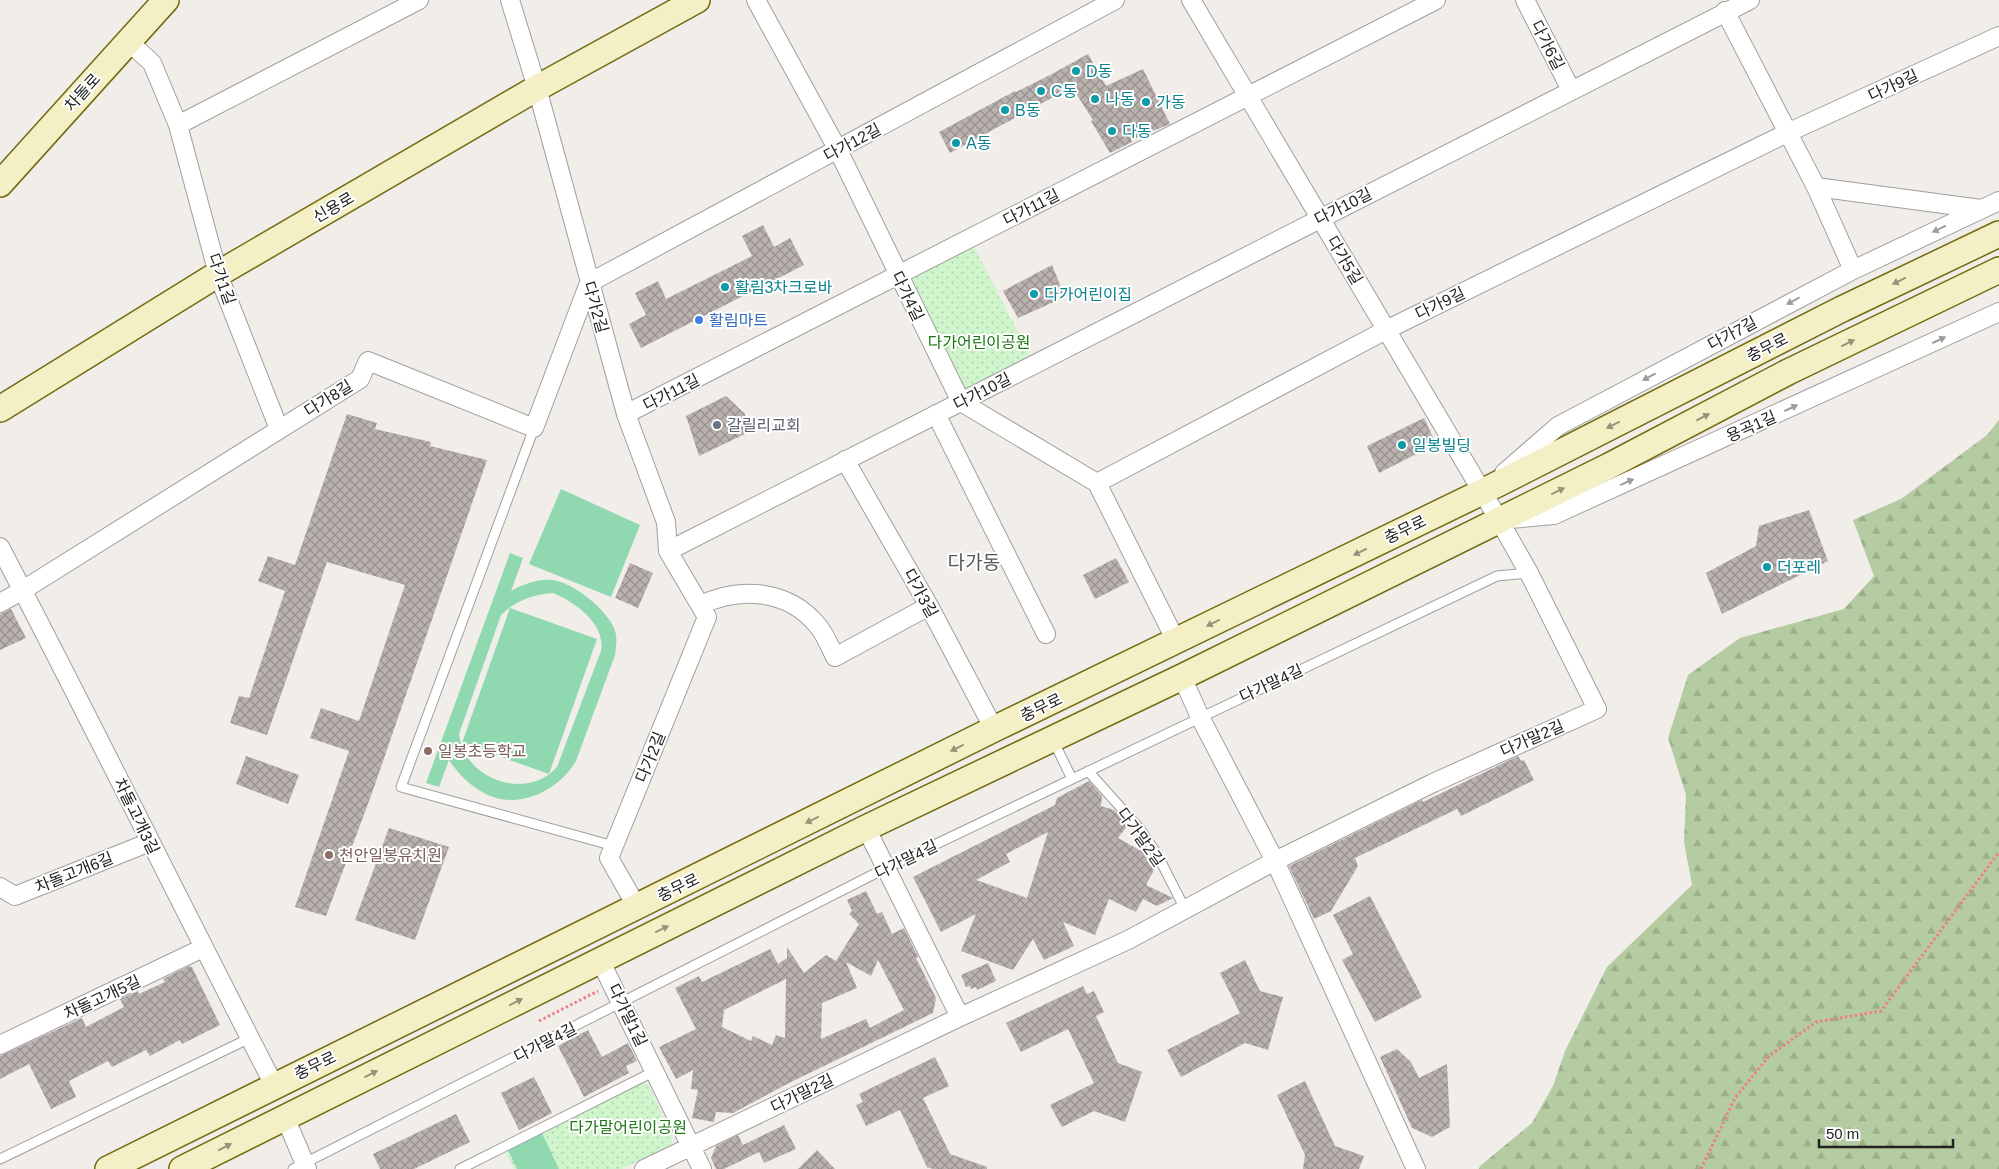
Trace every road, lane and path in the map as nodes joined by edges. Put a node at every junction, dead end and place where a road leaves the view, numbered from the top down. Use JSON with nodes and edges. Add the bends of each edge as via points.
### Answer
{"nodes":[{"id":1,"x":166,"y":0,"type":"edge"},
{"id":2,"x":419,"y":0,"type":"edge"},
{"id":3,"x":510,"y":0,"type":"edge"},
{"id":4,"x":697,"y":0,"type":"edge"},
{"id":5,"x":756,"y":0,"type":"edge"},
{"id":6,"x":1115,"y":0,"type":"edge"},
{"id":7,"x":1191,"y":0,"type":"edge"},
{"id":8,"x":1436,"y":0,"type":"edge"},
{"id":9,"x":1525,"y":0,"type":"edge"},
{"id":10,"x":1750,"y":0,"type":"edge"},
{"id":11,"x":668,"y":7,"type":"edge"},
{"id":12,"x":1725,"y":11,"type":"junction"},
{"id":13,"x":1999,"y":36,"type":"edge"},
{"id":14,"x":128,"y":41,"type":"junction"},
{"id":15,"x":537,"y":88,"type":"junction"},
{"id":16,"x":1571,"y":90,"type":"junction"},
{"id":17,"x":1248,"y":96,"type":"junction"},
{"id":18,"x":178,"y":125,"type":"junction"},
{"id":19,"x":1787,"y":133,"type":"junction"},
{"id":20,"x":838,"y":150,"type":"junction"},
{"id":21,"x":0,"y":184,"type":"edge"},
{"id":22,"x":1816,"y":187,"type":"junction"},
{"id":23,"x":1999,"y":201,"type":"edge"},
{"id":24,"x":1981,"y":209,"type":"junction"},
{"id":25,"x":1320,"y":218,"type":"junction"},
{"id":26,"x":1999,"y":234,"type":"edge"},
{"id":27,"x":1853,"y":270,"type":"junction"},
{"id":28,"x":1996,"y":272,"type":"edge"},
{"id":29,"x":218,"y":274,"type":"junction"},
{"id":30,"x":898,"y":276,"type":"junction"},
{"id":31,"x":589,"y":283,"type":"junction"},
{"id":32,"x":1999,"y":312,"type":"edge"},
{"id":33,"x":1386,"y":330,"type":"junction"},
{"id":34,"x":961,"y":402,"type":"junction"},
{"id":35,"x":0,"y":409,"type":"edge"},
{"id":36,"x":626,"y":414,"type":"junction"},
{"id":37,"x":936,"y":414,"type":"junction"},
{"id":38,"x":534,"y":428,"type":"junction"},
{"id":39,"x":278,"y":429,"type":"junction"},
{"id":40,"x":845,"y":460,"type":"junction"},
{"id":41,"x":1097,"y":483,"type":"junction"},
{"id":42,"x":1482,"y":492,"type":"junction"},
{"id":43,"x":1498,"y":520,"type":"junction"},
{"id":44,"x":0,"y":546,"type":"edge"},
{"id":45,"x":668,"y":551,"type":"junction"},
{"id":46,"x":1529,"y":573,"type":"junction"},
{"id":47,"x":23,"y":590,"type":"junction"},
{"id":48,"x":0,"y":602,"type":"edge"},
{"id":49,"x":701,"y":605,"type":"junction"},
{"id":50,"x":929,"y":606,"type":"junction"},
{"id":51,"x":1046,"y":634,"type":"dead end"},
{"id":52,"x":1176,"y":641,"type":"junction"},
{"id":53,"x":1182,"y":677,"type":"junction"},
{"id":54,"x":1200,"y":717,"type":"junction"},
{"id":55,"x":994,"y":729,"type":"junction"},
{"id":56,"x":1052,"y":738,"type":"junction"},
{"id":57,"x":1088,"y":771,"type":"junction"},
{"id":58,"x":1072,"y":779,"type":"junction"},
{"id":59,"x":866,"y":828,"type":"junction"},
{"id":60,"x":150,"y":842,"type":"junction"},
{"id":61,"x":614,"y":846,"type":"junction"},
{"id":62,"x":1999,"y":852,"type":"edge"},
{"id":63,"x":1275,"y":861,"type":"junction"},
{"id":64,"x":886,"y":868,"type":"junction"},
{"id":65,"x":0,"y":887,"type":"edge"},
{"id":66,"x":637,"y":907,"type":"junction"},
{"id":67,"x":1185,"y":909,"type":"junction"},
{"id":68,"x":203,"y":948,"type":"junction"},
{"id":69,"x":600,"y":960,"type":"junction"},
{"id":70,"x":612,"y":984,"type":"junction"},
{"id":71,"x":622,"y":1003,"type":"junction"},
{"id":72,"x":960,"y":1017,"type":"junction"},
{"id":73,"x":538,"y":1021,"type":"dead end"},
{"id":74,"x":250,"y":1038,"type":"junction"},
{"id":75,"x":0,"y":1045,"type":"edge"},
{"id":76,"x":655,"y":1071,"type":"junction"},
{"id":77,"x":274,"y":1085,"type":"junction"},
{"id":78,"x":285,"y":1117,"type":"junction"},
{"id":79,"x":691,"y":1147,"type":"junction"},
{"id":80,"x":0,"y":1159,"type":"edge"},
{"id":81,"x":302,"y":1167,"type":"edge"},
{"id":82,"x":108,"y":1169,"type":"edge"},
{"id":83,"x":182,"y":1169,"type":"edge"},
{"id":84,"x":460,"y":1169,"type":"edge"},
{"id":85,"x":644,"y":1169,"type":"edge"},
{"id":86,"x":702,"y":1169,"type":"edge"},
{"id":87,"x":1416,"y":1169,"type":"edge"},
{"id":88,"x":1701,"y":1169,"type":"edge"}],
"edges":[{"from":1,"to":14,"type":"main road","name":"차돌로"},
{"from":2,"to":18,"type":"street"},
{"from":3,"to":15,"type":"street","name":"다가2길"},
{"from":4,"to":11,"type":"main road","name":"신용로"},
{"from":5,"to":20,"type":"street","name":"다가4길"},
{"from":6,"to":20,"type":"street","name":"다가12길"},
{"from":7,"to":17,"type":"street","name":"다가5길"},
{"from":8,"to":17,"type":"street","name":"다가11길"},
{"from":9,"to":16,"type":"street","name":"다가6길"},
{"from":10,"to":12,"type":"street","name":"다가10길"},
{"from":11,"to":15,"type":"main road","name":"신용로"},
{"from":12,"to":16,"type":"street","name":"다가10길"},
{"from":12,"to":19,"type":"street"},
{"from":13,"to":19,"type":"street","name":"다가9길"},
{"from":14,"to":18,"type":"street","name":"다가1길","via":[[152,63]]},
{"from":14,"to":21,"type":"main road","name":"차돌로"},
{"from":15,"to":29,"type":"main road","name":"신용로"},
{"from":15,"to":31,"type":"street","name":"다가2길"},
{"from":16,"to":25,"type":"street","name":"다가10길"},
{"from":17,"to":25,"type":"street","name":"다가5길"},
{"from":17,"to":30,"type":"street","name":"다가11길"},
{"from":18,"to":29,"type":"street","name":"다가1길"},
{"from":19,"to":22,"type":"street"},
{"from":19,"to":33,"type":"street","name":"다가9길"},
{"from":20,"to":30,"type":"street","name":"다가4길"},
{"from":20,"to":31,"type":"street","name":"다가12길"},
{"from":22,"to":24,"type":"street"},
{"from":22,"to":27,"type":"street"},
{"from":23,"to":24,"type":"street","name":"다가7길"},
{"from":24,"to":27,"type":"street","name":"다가7길","one_way":true},
{"from":25,"to":33,"type":"street","name":"다가5길"},
{"from":25,"to":34,"type":"street","name":"다가10길"},
{"from":26,"to":42,"type":"main road","name":"충무로","one_way":true,"via":[[1842,309]]},
{"from":27,"to":42,"type":"street","name":"다가7길","one_way":true,"via":[[1558,426]]},
{"from":43,"to":28,"type":"main road","name":"충무로","one_way":true,"via":[[1788,372]]},
{"from":29,"to":35,"type":"main road","name":"신용로"},
{"from":29,"to":39,"type":"street","name":"다가1길"},
{"from":30,"to":34,"type":"street","name":"다가4길"},
{"from":30,"to":36,"type":"street","name":"다가11길"},
{"from":31,"to":36,"type":"street","name":"다가2길"},
{"from":31,"to":38,"type":"street"},
{"from":43,"to":32,"type":"street","name":"용곡1길","one_way":true,"via":[[1554,515]]},
{"from":33,"to":41,"type":"street","name":"다가9길"},
{"from":33,"to":42,"type":"street","name":"다가5길"},
{"from":34,"to":37,"type":"street","name":"다가10길"},
{"from":34,"to":41,"type":"street"},
{"from":36,"to":45,"type":"street","name":"다가2길","via":[[666,522]]},
{"from":37,"to":40,"type":"street","name":"다가10길"},
{"from":37,"to":51,"type":"street","name":"다가10길"},
{"from":38,"to":39,"type":"street","name":"다가8길","via":[[368,361],[360,379]]},
{"from":38,"to":61,"type":"lane","via":[[401,787]]},
{"from":39,"to":47,"type":"street","name":"다가8길"},
{"from":40,"to":45,"type":"street","name":"다가10길"},
{"from":40,"to":50,"type":"street","name":"다가3길"},
{"from":41,"to":52,"type":"street"},
{"from":42,"to":43,"type":"street","name":"다가5길"},
{"from":42,"to":52,"type":"main road","name":"충무로","one_way":true},
{"from":43,"to":46,"type":"street","name":"다가말2길"},
{"from":43,"to":53,"type":"main road","name":"충무로"},
{"from":44,"to":47,"type":"street","name":"차돌고개3길"},
{"from":45,"to":49,"type":"street","name":"다가2길"},
{"from":46,"to":54,"type":"lane","name":"다가말4길","via":[[1497,576]]},
{"from":46,"to":63,"type":"street","name":"다가말2길","via":[[1597,709],[1433,783]]},
{"from":47,"to":48,"type":"street","name":"다가8길"},
{"from":47,"to":60,"type":"street","name":"차돌고개3길"},
{"from":49,"to":50,"type":"street","via":[[718,597],[756,593],[778,597],[799,607],[819,626],[835,656]]},
{"from":49,"to":61,"type":"street","name":"다가2길","via":[[708,617]]},
{"from":50,"to":55,"type":"street","name":"다가3길"},
{"from":52,"to":55,"type":"main road","name":"충무로"},
{"from":53,"to":54,"type":"street"},
{"from":53,"to":56,"type":"main road","name":"충무로"},
{"from":54,"to":57,"type":"lane","name":"다가말4길"},
{"from":54,"to":63,"type":"street"},
{"from":55,"to":66,"type":"main road","name":"충무로","one_way":true},
{"from":56,"to":58,"type":"lane"},
{"from":56,"to":59,"type":"main road","name":"충무로"},
{"from":57,"to":58,"type":"lane","name":"다가말4길"},
{"from":57,"to":67,"type":"lane","name":"다가말2길","via":[[1140,829],[1157,854]]},
{"from":58,"to":64,"type":"lane","name":"다가말4길"},
{"from":59,"to":64,"type":"street"},
{"from":69,"to":59,"type":"main road","name":"충무로","one_way":true},
{"from":60,"to":65,"type":"street","name":"차돌고개6길","via":[[15,896]]},
{"from":60,"to":68,"type":"street","name":"차돌고개3길"},
{"from":61,"to":66,"type":"street","name":"다가2길","via":[[609,858]]},
{"from":62,"to":88,"type":"path","via":[[1881,1011],[1816,1022],[1769,1056],[1735,1098]]},
{"from":63,"to":67,"type":"street","name":"다가말2길"},
{"from":63,"to":87,"type":"street"},
{"from":64,"to":71,"type":"lane","name":"다가말4길"},
{"from":64,"to":72,"type":"street"},
{"from":66,"to":77,"type":"main road","name":"충무로"},
{"from":67,"to":72,"type":"street","name":"다가말2길","via":[[1128,940]]},
{"from":68,"to":74,"type":"street","name":"차돌고개3길"},
{"from":68,"to":75,"type":"street","name":"차돌고개5길"},
{"from":69,"to":70,"type":"street","name":"다가말1길"},
{"from":78,"to":69,"type":"main road","name":"충무로","one_way":true},
{"from":70,"to":71,"type":"street","name":"다가말1길"},
{"from":70,"to":73,"type":"path"},
{"from":71,"to":76,"type":"street","name":"다가말1길"},
{"from":71,"to":81,"type":"lane","name":"다가말4길"},
{"from":72,"to":79,"type":"street","name":"다가말2길"},
{"from":74,"to":77,"type":"street","name":"차돌고개3길"},
{"from":74,"to":80,"type":"lane"},
{"from":76,"to":79,"type":"street","name":"다가말1길"},
{"from":76,"to":84,"type":"lane"},
{"from":77,"to":82,"type":"main road","name":"충무로"},
{"from":78,"to":81,"type":"street"},
{"from":83,"to":78,"type":"main road","name":"충무로","one_way":true},
{"from":79,"to":85,"type":"street","name":"다가말2길"},
{"from":79,"to":86,"type":"street","name":"다가말1길"}]}
